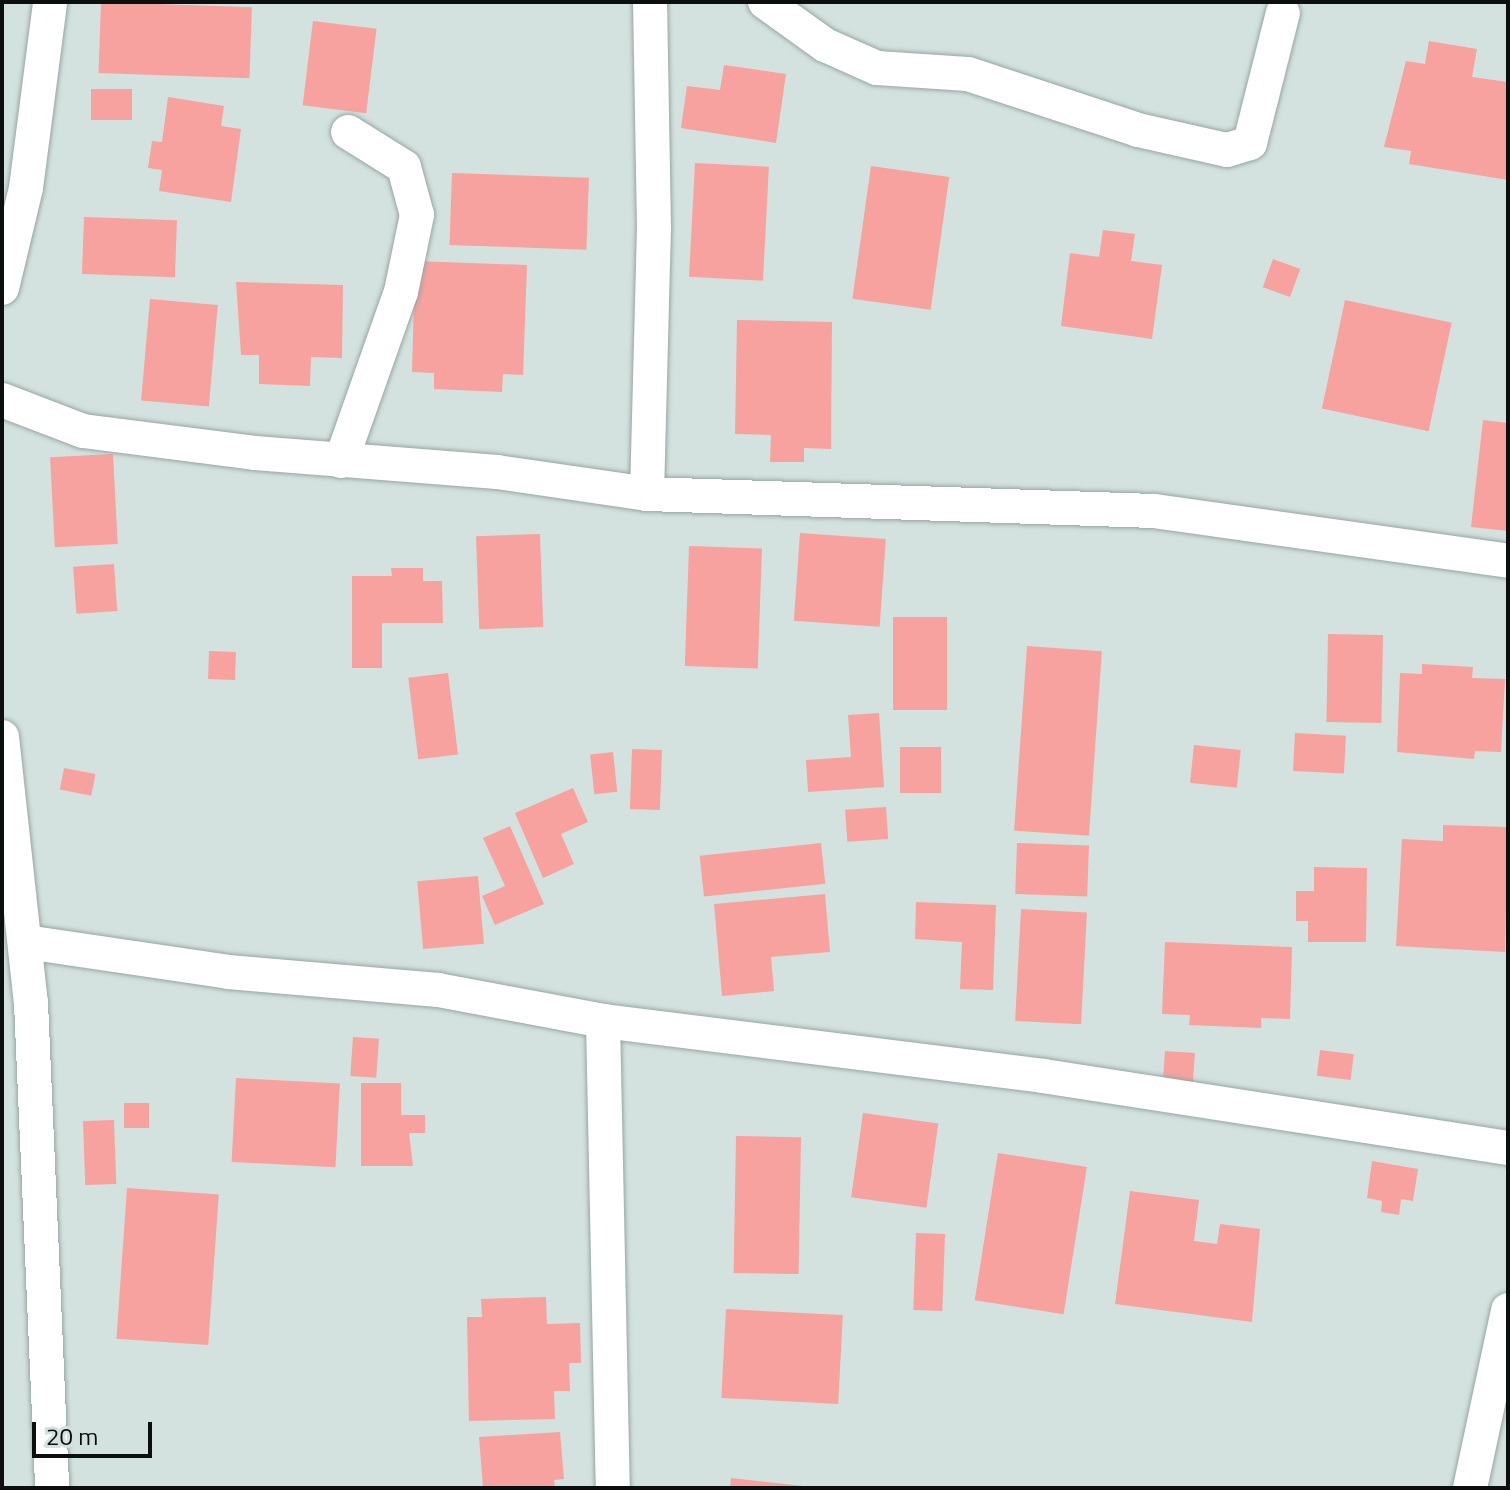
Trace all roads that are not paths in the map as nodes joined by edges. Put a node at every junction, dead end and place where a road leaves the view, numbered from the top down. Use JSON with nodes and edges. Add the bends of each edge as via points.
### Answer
{"nodes":[{"id":1,"x":50,"y":2,"type":"edge"},
{"id":2,"x":650,"y":2,"type":"edge"},
{"id":3,"x":765,"y":2,"type":"edge"},
{"id":4,"x":1283,"y":13,"type":"dead end"},
{"id":5,"x":348,"y":132,"type":"dead end"},
{"id":6,"x":2,"y":288,"type":"edge"},
{"id":7,"x":2,"y":400,"type":"edge"},
{"id":8,"x":341,"y":461,"type":"junction"},
{"id":9,"x":647,"y":494,"type":"junction"},
{"id":10,"x":1508,"y":561,"type":"edge"},
{"id":11,"x":2,"y":737,"type":"edge"},
{"id":12,"x":26,"y":942,"type":"junction"},
{"id":13,"x":16,"y":1005,"type":"edge"},
{"id":14,"x":603,"y":1021,"type":"junction"},
{"id":15,"x":1508,"y":1148,"type":"edge"},
{"id":16,"x":1508,"y":1310,"type":"edge"},
{"id":17,"x":52,"y":1488,"type":"edge"},
{"id":18,"x":613,"y":1488,"type":"edge"},
{"id":19,"x":1470,"y":1488,"type":"edge"}],
"edges":[{"from":1,"to":6,"type":"street","via":[[26,188]]},
{"from":2,"to":9,"type":"street","via":[[654,228]]},
{"from":3,"to":4,"type":"street","via":[[825,45],[877,68],[968,74],[1138,130],[1227,150],[1250,143]]},
{"from":5,"to":8,"type":"street","via":[[404,167],[417,215],[401,292]]},
{"from":7,"to":8,"type":"street","via":[[83,431]]},
{"from":8,"to":9,"type":"street"},
{"from":9,"to":10,"type":"street","via":[[1154,511]]},
{"from":11,"to":12,"type":"street"},
{"from":12,"to":13,"type":"street"},
{"from":12,"to":14,"type":"street","via":[[228,972],[438,990]]},
{"from":13,"to":17,"type":"street"},
{"from":14,"to":15,"type":"street","via":[[1043,1076]]},
{"from":14,"to":18,"type":"street"},
{"from":16,"to":19,"type":"street"}]}
